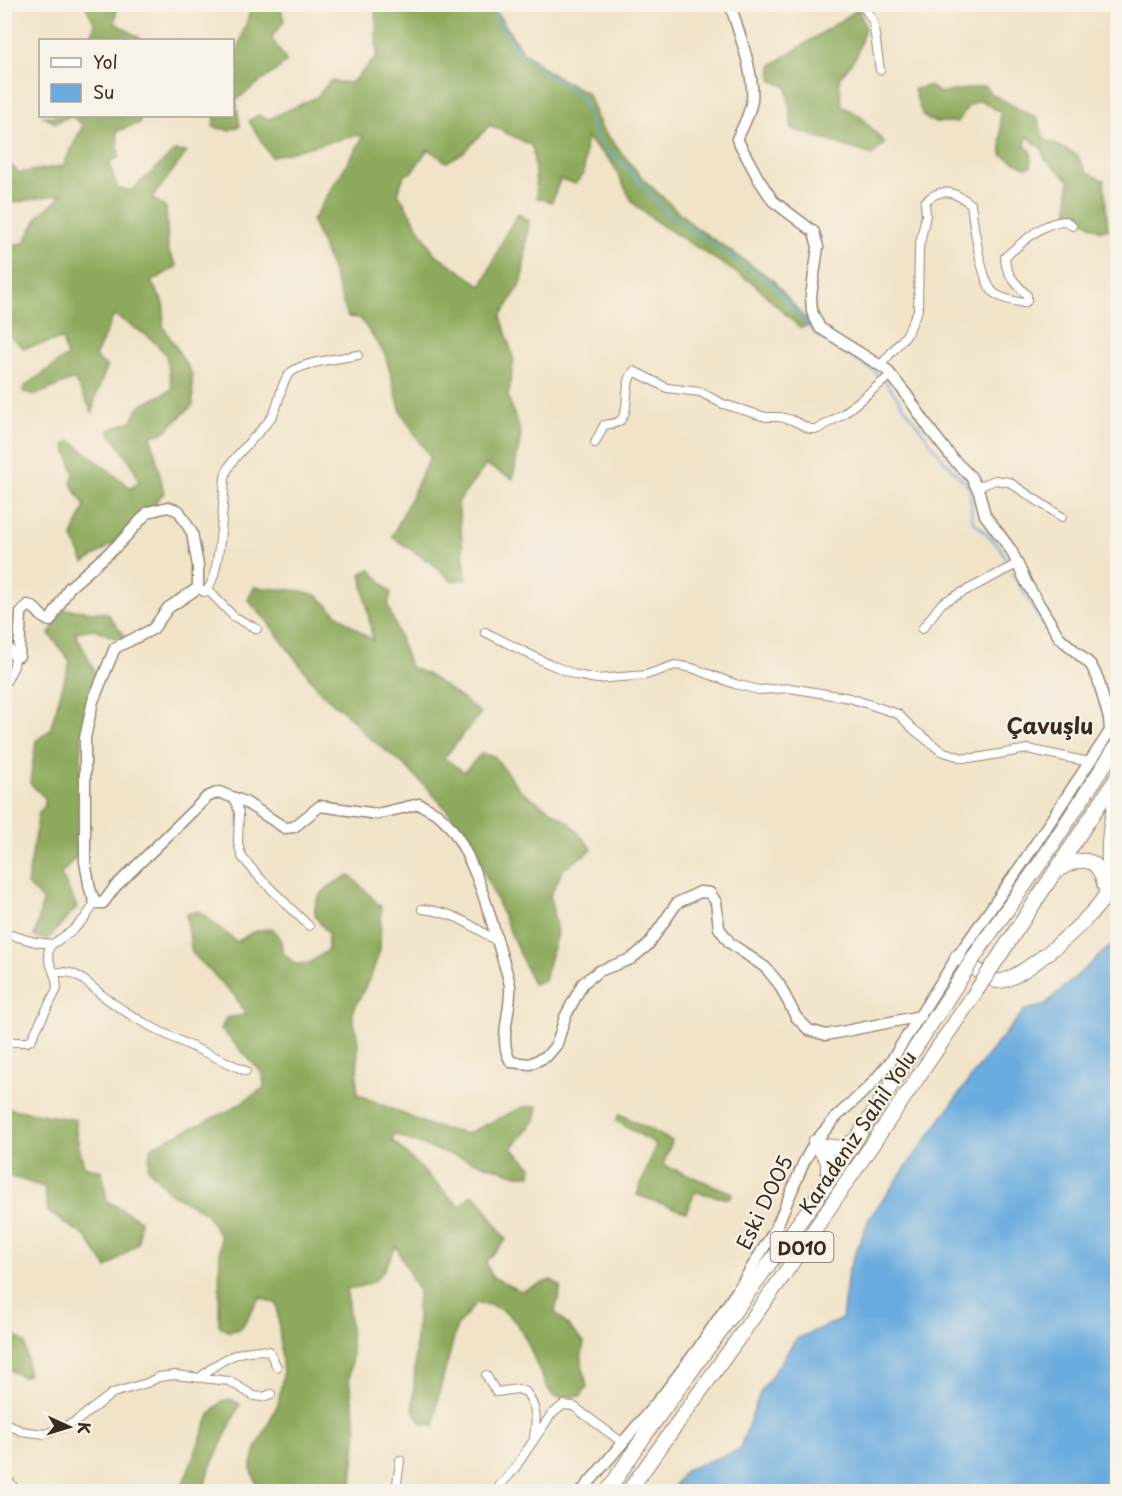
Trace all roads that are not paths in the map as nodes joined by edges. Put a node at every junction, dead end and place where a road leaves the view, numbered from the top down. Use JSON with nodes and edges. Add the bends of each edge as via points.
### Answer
{"nodes":[{"id":1,"x":730,"y":4,"type":"edge"},
{"id":2,"x":862,"y":4,"type":"edge"},
{"id":3,"x":880,"y":70,"type":"dead end"},
{"id":4,"x":1072,"y":226,"type":"dead end"},
{"id":5,"x":358,"y":355,"type":"dead end"},
{"id":6,"x":880,"y":366,"type":"junction"},
{"id":7,"x":891,"y":375,"type":"junction"},
{"id":8,"x":595,"y":443,"type":"dead end"},
{"id":9,"x":976,"y":488,"type":"junction"},
{"id":10,"x":1062,"y":517,"type":"dead end"},
{"id":11,"x":1017,"y":564,"type":"junction"},
{"id":12,"x":203,"y":589,"type":"junction"},
{"id":13,"x":257,"y":629,"type":"dead end"},
{"id":14,"x":922,"y":629,"type":"dead end"},
{"id":15,"x":485,"y":632,"type":"dead end"},
{"id":16,"x":4,"y":641,"type":"edge"},
{"id":17,"x":15,"y":655,"type":"junction"},
{"id":18,"x":4,"y":686,"type":"edge"},
{"id":19,"x":1118,"y":719,"type":"edge"},
{"id":20,"x":1110,"y":731,"type":"junction"},
{"id":21,"x":1118,"y":744,"type":"edge"},
{"id":22,"x":1089,"y":762,"type":"junction"},
{"id":23,"x":1118,"y":776,"type":"edge"},
{"id":24,"x":1118,"y":793,"type":"edge"},
{"id":25,"x":234,"y":798,"type":"junction"},
{"id":26,"x":1051,"y":876,"type":"junction"},
{"id":27,"x":1102,"y":902,"type":"junction"},
{"id":28,"x":94,"y":903,"type":"junction"},
{"id":29,"x":422,"y":909,"type":"dead end"},
{"id":30,"x":309,"y":926,"type":"dead end"},
{"id":31,"x":4,"y":933,"type":"edge"},
{"id":32,"x":498,"y":942,"type":"junction"},
{"id":33,"x":52,"y":944,"type":"junction"},
{"id":34,"x":957,"y":957,"type":"junction"},
{"id":35,"x":54,"y":973,"type":"junction"},
{"id":36,"x":921,"y":1016,"type":"junction"},
{"id":37,"x":4,"y":1041,"type":"edge"},
{"id":38,"x":246,"y":1071,"type":"dead end"},
{"id":39,"x":860,"y":1137,"type":"junction"},
{"id":40,"x":816,"y":1144,"type":"junction"},
{"id":41,"x":827,"y":1184,"type":"junction"},
{"id":42,"x":277,"y":1367,"type":"dead end"},
{"id":43,"x":486,"y":1376,"type":"dead end"},
{"id":44,"x":201,"y":1377,"type":"junction"},
{"id":45,"x":271,"y":1394,"type":"dead end"},
{"id":46,"x":4,"y":1422,"type":"edge"},
{"id":47,"x":533,"y":1441,"type":"junction"},
{"id":48,"x":623,"y":1443,"type":"junction"},
{"id":49,"x":400,"y":1460,"type":"dead end"},
{"id":50,"x":4,"y":1474,"type":"edge"},
{"id":51,"x":17,"y":1491,"type":"edge"},
{"id":52,"x":396,"y":1491,"type":"edge"},
{"id":53,"x":494,"y":1491,"type":"edge"},
{"id":54,"x":581,"y":1491,"type":"edge"},
{"id":55,"x":607,"y":1491,"type":"edge"},
{"id":56,"x":628,"y":1491,"type":"edge"}],
"edges":[{"from":1,"to":6,"type":"street","via":[[752,83],[752,102],[737,139],[773,201],[814,232],[818,247],[811,296],[812,312],[820,328]]},
{"from":2,"to":3,"type":"street","via":[[873,21]]},
{"from":4,"to":6,"type":"street","via":[[1057,221],[1044,226],[1005,257],[1014,283],[1027,295],[1024,303],[1011,301],[993,292],[989,285],[971,204],[948,192],[931,196],[925,202],[919,248],[918,310],[907,334]]},
{"from":5,"to":12,"type":"street","via":[[294,370],[285,381],[274,412],[226,470],[222,535],[211,586]]},
{"from":6,"to":7,"type":"street"},
{"from":7,"to":8,"type":"street","via":[[843,414],[818,429],[810,429],[786,419],[739,409],[700,392],[667,388],[634,371],[627,381],[624,415],[618,422],[604,425]]},
{"from":7,"to":9,"type":"street"},
{"from":9,"to":10,"type":"street","via":[[995,480],[1008,482]]},
{"from":9,"to":11,"type":"street","via":[[985,515]]},
{"from":11,"to":14,"type":"street","via":[[942,603]]},
{"from":11,"to":20,"type":"street","via":[[1059,637],[1091,664]]},
{"from":12,"to":13,"type":"street","via":[[233,616]]},
{"from":12,"to":17,"type":"street","via":[[192,533],[179,512],[168,507],[148,512],[69,588],[50,621],[28,604],[21,613],[21,649],[19,656]]},
{"from":12,"to":28,"type":"street","via":[[168,608],[153,629],[115,648],[93,701],[85,738],[85,862]]},
{"from":15,"to":22,"type":"street","via":[[576,675],[597,679],[646,675],[675,665],[759,690],[790,688],[850,699],[898,714],[941,751],[963,758],[1028,748]]},
{"from":16,"to":17,"type":"street"},
{"from":17,"to":18,"type":"street","via":[[15,666]]},
{"from":19,"to":20,"type":"street","name":"Eski D005"},
{"from":20,"to":22,"type":"street","name":"Eski D005"},
{"from":21,"to":39,"type":"highway","number":"D010","bridge":true,"via":[[984,942]]},
{"from":22,"to":34,"type":"street","name":"Eski D005"},
{"from":23,"to":26,"type":"highway","number":"D010"},
{"from":24,"to":27,"type":"highway","via":[[1111,818],[1107,886]]},
{"from":25,"to":28,"type":"street","via":[[219,792],[207,797],[103,903]]},
{"from":25,"to":30,"type":"street","via":[[243,858]]},
{"from":25,"to":32,"type":"street","via":[[285,828],[294,826],[320,806],[377,814],[419,804],[439,815],[457,839],[479,881]]},
{"from":26,"to":27,"type":"highway","via":[[1075,861],[1091,862],[1105,885]]},
{"from":26,"to":56,"type":"highway","name":"Karadeniz Sahil Yolu","number":"D010","bridge":true,"via":[[783,1276]]},
{"from":27,"to":34,"type":"highway","via":[[1050,951],[1010,979],[997,981]]},
{"from":28,"to":33,"type":"street","via":[[73,930]]},
{"from":29,"to":32,"type":"street","via":[[444,911]]},
{"from":31,"to":33,"type":"street"},
{"from":32,"to":36,"type":"street","via":[[510,984],[504,1040],[511,1062],[530,1064],[547,1056],[557,1044],[565,1017],[583,983],[599,971],[631,959],[648,945],[677,903],[700,892],[710,893],[716,902],[719,928],[730,943],[766,968],[796,1017],[809,1030],[825,1035]]},
{"from":33,"to":35,"type":"street","via":[[48,952]]},
{"from":34,"to":36,"type":"street","name":"Eski D005"},
{"from":35,"to":37,"type":"street","via":[[57,990],[32,1041]]},
{"from":35,"to":38,"type":"street","via":[[70,971],[79,975],[146,1025]]},
{"from":36,"to":40,"type":"street","name":"Eski D005","via":[[881,1074],[837,1116]]},
{"from":39,"to":40,"type":"highway","via":[[840,1148]]},
{"from":39,"to":41,"type":"highway","number":"D010"},
{"from":40,"to":41,"type":"highway","via":[[829,1166]]},
{"from":40,"to":48,"type":"street","name":"Eski D005","via":[[804,1162],[776,1228],[741,1285],[697,1350]]},
{"from":41,"to":55,"type":"highway","name":"Karadeniz Sahil Yolu","number":"D010"},
{"from":42,"to":44,"type":"street","via":[[269,1351],[244,1352],[214,1364]]},
{"from":43,"to":47,"type":"street","via":[[496,1392],[518,1389],[530,1397],[537,1419]]},
{"from":44,"to":45,"type":"street","via":[[229,1381],[254,1396]]},
{"from":44,"to":46,"type":"street","via":[[159,1377],[113,1393],[75,1422],[45,1434],[21,1431]]},
{"from":47,"to":48,"type":"street","via":[[563,1405],[573,1406]]},
{"from":47,"to":53,"type":"street"},
{"from":48,"to":54,"type":"street","name":"Eski D005"},
{"from":49,"to":52,"type":"street"},
{"from":50,"to":51,"type":"street"}]}
